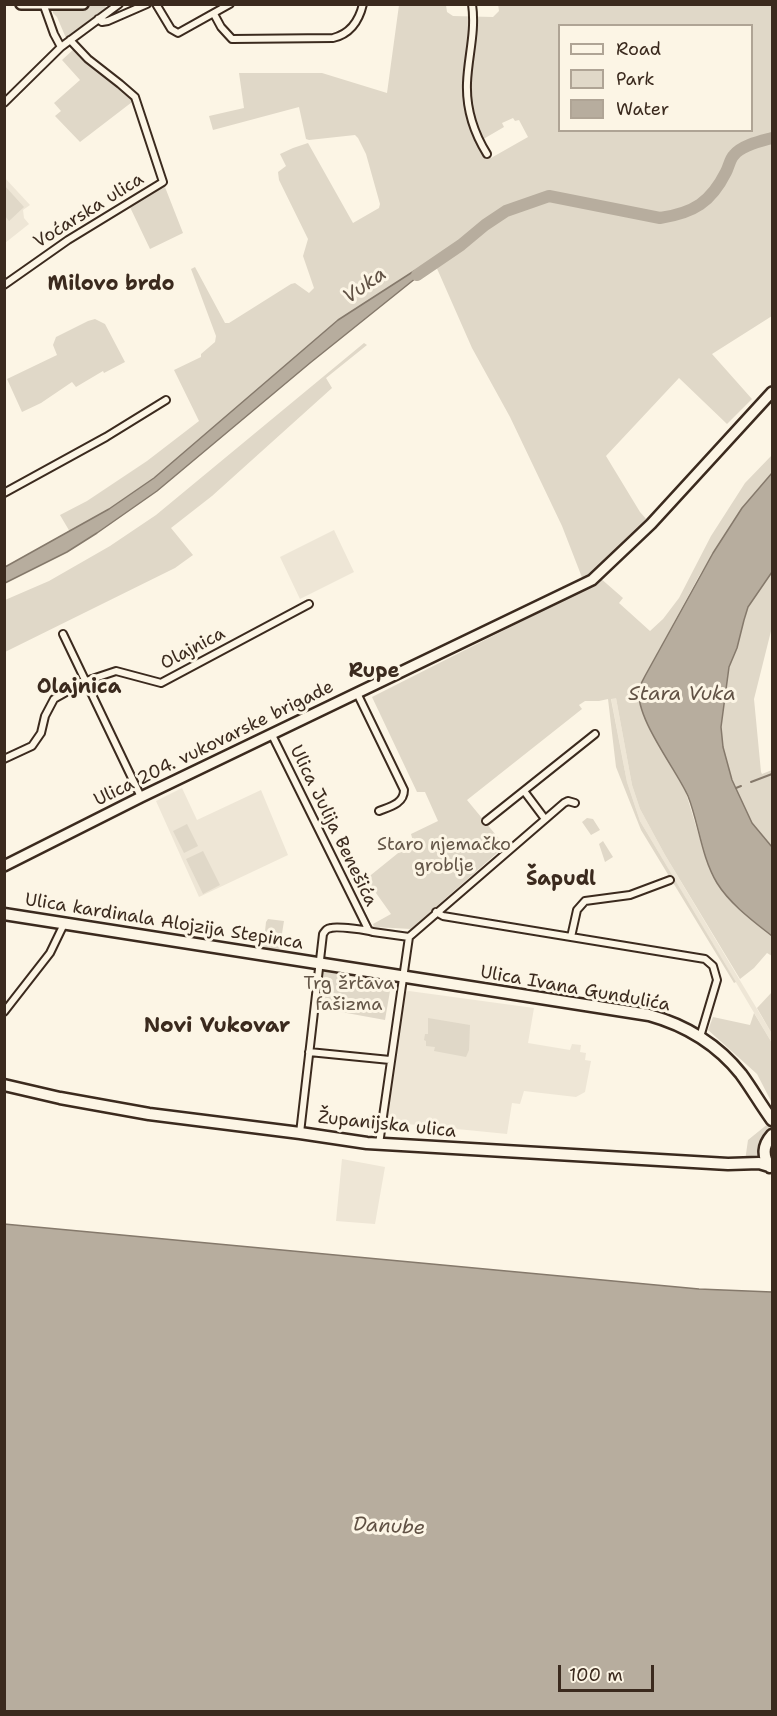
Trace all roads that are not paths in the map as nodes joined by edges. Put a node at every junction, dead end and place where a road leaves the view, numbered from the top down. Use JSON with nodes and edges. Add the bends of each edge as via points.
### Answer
{"nodes":[{"id":1,"x":21,"y":4,"type":"edge"},
{"id":2,"x":83,"y":4,"type":"edge"},
{"id":3,"x":119,"y":4,"type":"edge"},
{"id":4,"x":147,"y":4,"type":"edge"},
{"id":5,"x":156,"y":4,"type":"edge"},
{"id":6,"x":230,"y":4,"type":"edge"},
{"id":7,"x":363,"y":4,"type":"edge"},
{"id":8,"x":472,"y":4,"type":"edge"},
{"id":9,"x":39,"y":5,"type":"edge"},
{"id":10,"x":213,"y":14,"type":"junction"},
{"id":11,"x":99,"y":19,"type":"junction"},
{"id":12,"x":70,"y":40,"type":"junction"},
{"id":13,"x":61,"y":47,"type":"junction"},
{"id":14,"x":4,"y":103,"type":"edge"},
{"id":15,"x":487,"y":154,"type":"dead end"},
{"id":16,"x":4,"y":285,"type":"edge"},
{"id":17,"x":772,"y":392,"type":"edge"},
{"id":18,"x":166,"y":400,"type":"dead end"},
{"id":19,"x":4,"y":493,"type":"edge"},
{"id":20,"x":309,"y":604,"type":"dead end"},
{"id":21,"x":63,"y":634,"type":"dead end"},
{"id":22,"x":86,"y":681,"type":"junction"},
{"id":23,"x":357,"y":693,"type":"junction"},
{"id":24,"x":595,"y":734,"type":"dead end"},
{"id":25,"x":272,"y":735,"type":"junction"},
{"id":26,"x":4,"y":759,"type":"edge"},
{"id":27,"x":524,"y":790,"type":"junction"},
{"id":28,"x":141,"y":797,"type":"junction"},
{"id":29,"x":575,"y":803,"type":"dead end"},
{"id":30,"x":379,"y":812,"type":"dead end"},
{"id":31,"x":545,"y":819,"type":"junction"},
{"id":32,"x":486,"y":821,"type":"dead end"},
{"id":33,"x":4,"y":866,"type":"edge"},
{"id":34,"x":670,"y":880,"type":"dead end"},
{"id":35,"x":436,"y":912,"type":"junction"},
{"id":36,"x":4,"y":914,"type":"edge"},
{"id":37,"x":64,"y":924,"type":"junction"},
{"id":38,"x":368,"y":929,"type":"junction"},
{"id":39,"x":409,"y":937,"type":"junction"},
{"id":40,"x":571,"y":937,"type":"junction"},
{"id":41,"x":319,"y":963,"type":"junction"},
{"id":42,"x":402,"y":976,"type":"junction"},
{"id":43,"x":4,"y":1012,"type":"edge"},
{"id":44,"x":700,"y":1037,"type":"junction"},
{"id":45,"x":309,"y":1052,"type":"junction"},
{"id":46,"x":390,"y":1060,"type":"junction"},
{"id":47,"x":4,"y":1085,"type":"edge"},
{"id":48,"x":772,"y":1120,"type":"edge"},
{"id":49,"x":300,"y":1133,"type":"junction"},
{"id":50,"x":772,"y":1135,"type":"edge"},
{"id":51,"x":379,"y":1144,"type":"junction"},
{"id":52,"x":771,"y":1168,"type":"edge"}],
"edges":[{"from":1,"to":9,"type":"street"},
{"from":2,"to":9,"type":"street"},
{"from":3,"to":11,"type":"street"},
{"from":4,"to":11,"type":"street","via":[[108,21]]},
{"from":5,"to":10,"type":"street","via":[[171,29],[178,33]]},
{"from":6,"to":10,"type":"street"},
{"from":7,"to":10,"type":"street","via":[[348,32],[333,38],[232,39]]},
{"from":8,"to":15,"type":"street","via":[[469,108]]},
{"from":9,"to":13,"type":"street"},
{"from":11,"to":12,"type":"street"},
{"from":12,"to":13,"type":"street"},
{"from":12,"to":16,"type":"street","name":"Voćarska ulica","via":[[135,98],[163,182]]},
{"from":13,"to":14,"type":"street"},
{"from":17,"to":23,"type":"street","name":"Ulica 204. vukovarske brigade","via":[[651,524],[592,580]]},
{"from":18,"to":19,"type":"street"},
{"from":20,"to":22,"type":"street","name":"Olajnica","via":[[161,683],[116,671]]},
{"from":21,"to":22,"type":"street"},
{"from":22,"to":26,"type":"street","name":"Olajnica","via":[[54,699],[32,746]]},
{"from":22,"to":28,"type":"street"},
{"from":23,"to":25,"type":"street","name":"Ulica 204. vukovarske brigade"},
{"from":23,"to":30,"type":"street","via":[[404,790],[401,800]]},
{"from":24,"to":27,"type":"street"},
{"from":25,"to":28,"type":"street","name":"Ulica 204. vukovarske brigade"},
{"from":25,"to":38,"type":"street","name":"Ulica Julija Benešića"},
{"from":27,"to":31,"type":"street"},
{"from":27,"to":32,"type":"street"},
{"from":28,"to":33,"type":"street","name":"Ulica 204. vukovarske brigade"},
{"from":29,"to":31,"type":"street","via":[[564,803]]},
{"from":31,"to":35,"type":"street"},
{"from":34,"to":40,"type":"street","via":[[630,896],[585,902],[577,910]]},
{"from":35,"to":39,"type":"street"},
{"from":35,"to":40,"type":"street"},
{"from":36,"to":37,"type":"main road","name":"Ulica kardinala Alojzija Stepinca"},
{"from":37,"to":41,"type":"main road","name":"Ulica kardinala Alojzija Stepinca"},
{"from":37,"to":43,"type":"street","via":[[50,952]]},
{"from":38,"to":39,"type":"street"},
{"from":38,"to":41,"type":"street","via":[[327,929]]},
{"from":39,"to":42,"type":"street"},
{"from":40,"to":44,"type":"street","via":[[711,962],[717,980]]},
{"from":41,"to":42,"type":"main road"},
{"from":41,"to":45,"type":"street"},
{"from":42,"to":44,"type":"main road","name":"Ulica Ivana Gundulića","via":[[649,1015]]},
{"from":42,"to":46,"type":"street"},
{"from":44,"to":48,"type":"main road","name":"Ulica Ivana Gundulića","via":[[739,1072]]},
{"from":45,"to":46,"type":"street"},
{"from":45,"to":49,"type":"street"},
{"from":46,"to":51,"type":"street"},
{"from":47,"to":49,"type":"main road","name":"Županijska ulica","via":[[111,1108]]},
{"from":49,"to":51,"type":"main road","name":"Županijska ulica"},
{"from":50,"to":52,"type":"main road","via":[[765,1149]]},
{"from":51,"to":52,"type":"main road","name":"Županijska ulica","via":[[759,1163]]}]}
